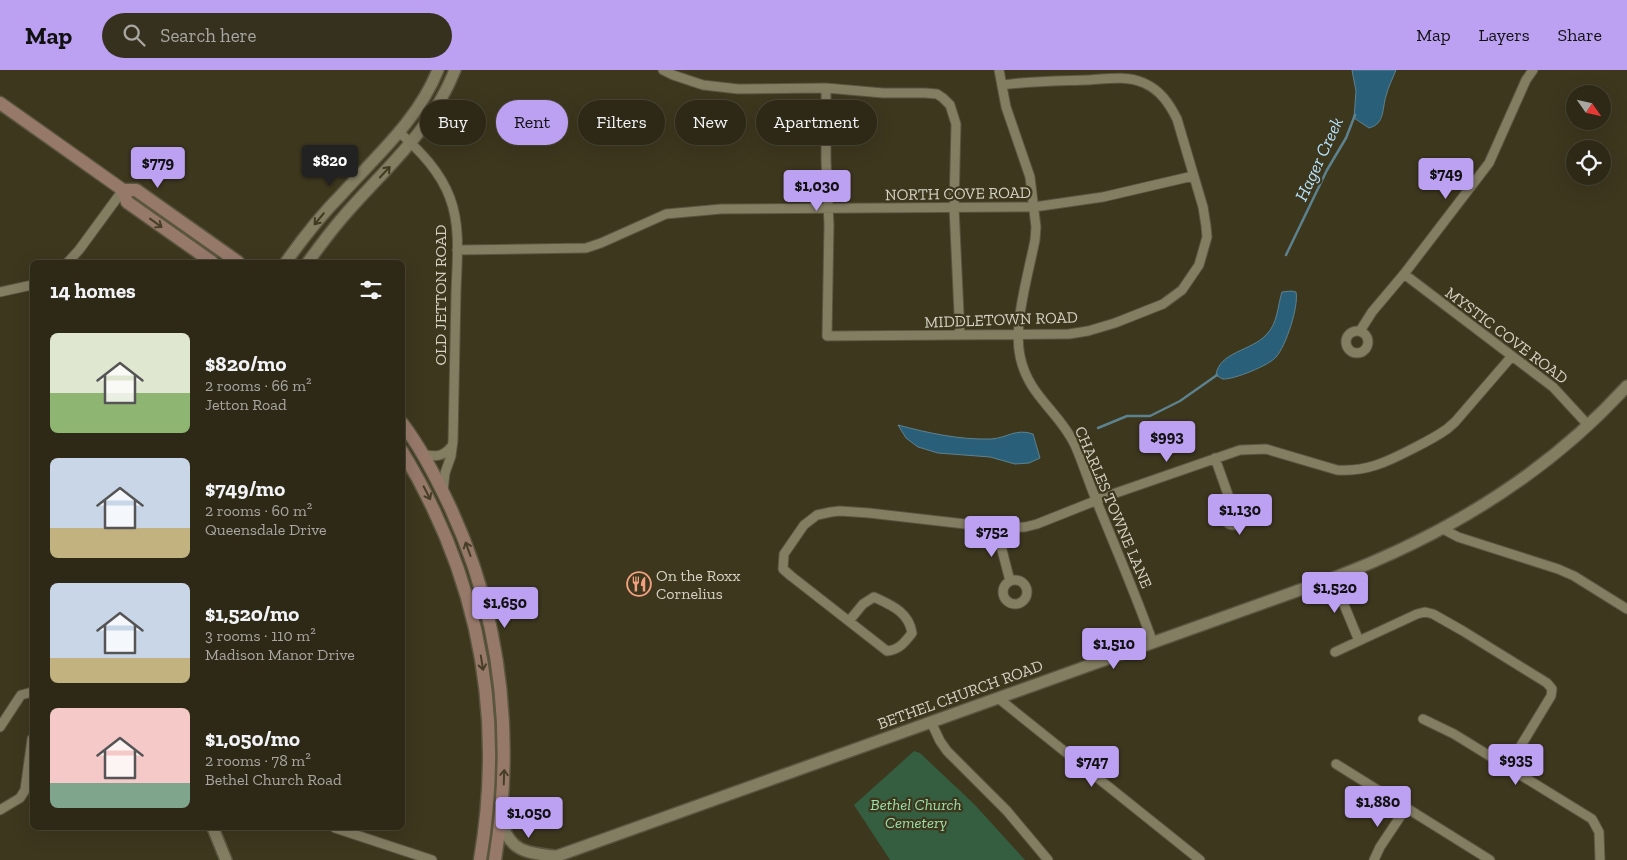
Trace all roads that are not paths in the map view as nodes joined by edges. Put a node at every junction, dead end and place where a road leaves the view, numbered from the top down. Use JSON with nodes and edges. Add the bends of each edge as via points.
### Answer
{"nodes":[{"id":1,"x":438,"y":70,"type":"edge"},
{"id":2,"x":455,"y":70,"type":"edge"},
{"id":3,"x":999,"y":70,"type":"edge"},
{"id":4,"x":1533,"y":70,"type":"edge"},
{"id":5,"x":667,"y":71,"type":"edge"},
{"id":6,"x":1002,"y":85,"type":"junction"},
{"id":7,"x":826,"y":88,"type":"junction"},
{"id":8,"x":0,"y":103,"type":"edge"},
{"id":9,"x":400,"y":132,"type":"junction"},
{"id":10,"x":412,"y":144,"type":"junction"},
{"id":11,"x":1193,"y":176,"type":"junction"},
{"id":12,"x":123,"y":190,"type":"junction"},
{"id":13,"x":954,"y":207,"type":"junction"},
{"id":14,"x":1034,"y":207,"type":"junction"},
{"id":15,"x":829,"y":209,"type":"junction"},
{"id":16,"x":457,"y":250,"type":"junction"},
{"id":17,"x":70,"y":260,"type":"edge"},
{"id":18,"x":209,"y":260,"type":"edge"},
{"id":19,"x":235,"y":260,"type":"edge"},
{"id":20,"x":288,"y":260,"type":"edge"},
{"id":21,"x":310,"y":260,"type":"edge"},
{"id":22,"x":1404,"y":274,"type":"junction"},
{"id":23,"x":30,"y":286,"type":"edge"},
{"id":24,"x":0,"y":292,"type":"edge"},
{"id":25,"x":1360,"y":331,"type":"dead end"},
{"id":26,"x":1018,"y":334,"type":"junction"},
{"id":27,"x":960,"y":336,"type":"junction"},
{"id":28,"x":1512,"y":356,"type":"junction"},
{"id":29,"x":1627,"y":386,"type":"edge"},
{"id":30,"x":1588,"y":425,"type":"junction"},
{"id":31,"x":405,"y":427,"type":"edge"},
{"id":32,"x":451,"y":448,"type":"junction"},
{"id":33,"x":423,"y":454,"type":"junction"},
{"id":34,"x":405,"y":456,"type":"edge"},
{"id":35,"x":1215,"y":458,"type":"junction"},
{"id":36,"x":443,"y":491,"type":"junction"},
{"id":37,"x":1096,"y":500,"type":"junction"},
{"id":38,"x":1231,"y":503,"type":"dead end"},
{"id":39,"x":1000,"y":528,"type":"junction"},
{"id":40,"x":1443,"y":529,"type":"junction"},
{"id":41,"x":454,"y":554,"type":"junction"},
{"id":42,"x":1333,"y":578,"type":"junction"},
{"id":43,"x":1010,"y":581,"type":"dead end"},
{"id":44,"x":1627,"y":609,"type":"edge"},
{"id":45,"x":849,"y":621,"type":"junction"},
{"id":46,"x":1360,"y":641,"type":"junction"},
{"id":47,"x":1153,"y":643,"type":"junction"},
{"id":48,"x":495,"y":647,"type":"junction"},
{"id":49,"x":1335,"y":652,"type":"dead end"},
{"id":50,"x":30,"y":693,"type":"edge"},
{"id":51,"x":998,"y":698,"type":"junction"},
{"id":52,"x":1424,"y":719,"type":"dead end"},
{"id":53,"x":931,"y":722,"type":"junction"},
{"id":54,"x":0,"y":726,"type":"edge"},
{"id":55,"x":30,"y":754,"type":"edge"},
{"id":56,"x":1336,"y":764,"type":"dead end"},
{"id":57,"x":1508,"y":766,"type":"junction"},
{"id":58,"x":1406,"y":808,"type":"junction"},
{"id":59,"x":0,"y":810,"type":"edge"},
{"id":60,"x":501,"y":820,"type":"junction"},
{"id":61,"x":214,"y":830,"type":"edge"},
{"id":62,"x":341,"y":830,"type":"edge"},
{"id":63,"x":551,"y":858,"type":"edge"},
{"id":64,"x":226,"y":860,"type":"edge"},
{"id":65,"x":432,"y":860,"type":"edge"},
{"id":66,"x":480,"y":860,"type":"edge"},
{"id":67,"x":495,"y":860,"type":"edge"},
{"id":68,"x":1048,"y":860,"type":"edge"},
{"id":69,"x":1200,"y":860,"type":"edge"},
{"id":70,"x":1374,"y":860,"type":"edge"},
{"id":71,"x":1490,"y":860,"type":"edge"},
{"id":72,"x":1600,"y":860,"type":"edge"}],
"edges":[{"from":1,"to":9,"type":"street"},
{"from":2,"to":10,"type":"street","via":[[437,108]]},
{"from":3,"to":6,"type":"street","name":"CHARLES TOWNE LANE"},
{"from":4,"to":22,"type":"street","via":[[1489,164]]},
{"from":5,"to":7,"type":"street","via":[[703,85],[738,89]]},
{"from":6,"to":11,"type":"street","name":"MIDDLETOWN ROAD","via":[[1118,78],[1146,83],[1171,106]]},
{"from":6,"to":14,"type":"street","name":"CHARLES TOWNE LANE","via":[[1006,107],[1030,177]]},
{"from":7,"to":13,"type":"street","via":[[925,93],[944,98],[950,105],[956,124]]},
{"from":7,"to":15,"type":"street"},
{"from":8,"to":12,"type":"main road"},
{"from":9,"to":10,"type":"street","name":"OLD JETTON ROAD"},
{"from":9,"to":20,"type":"street","one_way":true,"via":[[320,217]]},
{"from":10,"to":16,"type":"street","name":"OLD JETTON ROAD","via":[[431,164],[446,188],[455,214]]},
{"from":21,"to":10,"type":"street","one_way":true,"via":[[343,217]]},
{"from":11,"to":14,"type":"street","name":"NORTH COVE ROAD","via":[[1103,197]]},
{"from":11,"to":26,"type":"street","name":"MIDDLETOWN ROAD","via":[[1203,207],[1207,237],[1199,265],[1182,290],[1162,304],[1088,331]]},
{"from":12,"to":17,"type":"street"},
{"from":12,"to":18,"type":"main road","one_way":true,"via":[[127,202]]},
{"from":12,"to":19,"type":"main road","via":[[136,190]]},
{"from":13,"to":14,"type":"street","name":"NORTH COVE ROAD"},
{"from":13,"to":15,"type":"street","name":"NORTH COVE ROAD"},
{"from":13,"to":27,"type":"street"},
{"from":14,"to":26,"type":"street","name":"CHARLES TOWNE LANE","via":[[1035,240]]},
{"from":15,"to":16,"type":"street","name":"NORTH COVE ROAD","via":[[721,209],[666,214],[586,248]]},
{"from":15,"to":27,"type":"street","name":"MIDDLETOWN ROAD","via":[[827,336]]},
{"from":16,"to":32,"type":"street","name":"OLD JETTON ROAD"},
{"from":22,"to":25,"type":"street"},
{"from":22,"to":28,"type":"street","name":"MYSTIC COVE ROAD"},
{"from":23,"to":24,"type":"street"},
{"from":26,"to":27,"type":"street","name":"MIDDLETOWN ROAD"},
{"from":26,"to":37,"type":"street","name":"CHARLES TOWNE LANE","via":[[1026,376],[1074,444]]},
{"from":28,"to":30,"type":"street","name":"MYSTIC COVE ROAD","via":[[1553,387]]},
{"from":28,"to":35,"type":"street","via":[[1451,426],[1383,464],[1337,470],[1266,450],[1240,450]]},
{"from":29,"to":30,"type":"street","name":"BETHEL CHURCH ROAD"},
{"from":30,"to":40,"type":"street","name":"BETHEL CHURCH ROAD","via":[[1534,470]]},
{"from":31,"to":33,"type":"main road"},
{"from":32,"to":33,"type":"street","via":[[444,455]]},
{"from":32,"to":36,"type":"street","name":"OLD JETTON ROAD"},
{"from":33,"to":36,"type":"main road"},
{"from":34,"to":41,"type":"main road","one_way":true,"via":[[434,507]]},
{"from":35,"to":37,"type":"street"},
{"from":35,"to":38,"type":"street"},
{"from":48,"to":36,"type":"main road","one_way":true,"via":[[473,563]]},
{"from":37,"to":39,"type":"street","via":[[1037,524]]},
{"from":37,"to":47,"type":"street","name":"CHARLES TOWNE LANE"},
{"from":39,"to":43,"type":"street"},
{"from":39,"to":45,"type":"street","via":[[840,511],[817,515],[804,525],[784,554],[783,569]]},
{"from":40,"to":42,"type":"street","name":"BETHEL CHURCH ROAD"},
{"from":40,"to":44,"type":"street","via":[[1458,537],[1558,569]]},
{"from":41,"to":48,"type":"main road","via":[[471,584],[488,645]]},
{"from":41,"to":66,"type":"main road","one_way":true,"via":[[472,612],[488,708],[490,773]]},
{"from":42,"to":46,"type":"street"},
{"from":42,"to":47,"type":"street","name":"BETHEL CHURCH ROAD"},
{"from":45,"to":45,"type":"street","via":[[887,651],[895,650],[912,633],[906,616],[874,597],[863,604]]},
{"from":46,"to":49,"type":"street"},
{"from":46,"to":57,"type":"street","via":[[1425,612],[1463,631],[1547,683],[1552,689],[1551,696]]},
{"from":47,"to":51,"type":"street","name":"BETHEL CHURCH ROAD"},
{"from":60,"to":48,"type":"main road","one_way":true,"via":[[504,726]]},
{"from":50,"to":54,"type":"street","via":[[21,695]]},
{"from":51,"to":53,"type":"street","name":"BETHEL CHURCH ROAD"},
{"from":51,"to":69,"type":"street"},
{"from":52,"to":57,"type":"street"},
{"from":53,"to":63,"type":"street","name":"BETHEL CHURCH ROAD"},
{"from":53,"to":68,"type":"street","via":[[948,751],[1007,811]]},
{"from":55,"to":59,"type":"street","via":[[25,790],[20,798]]},
{"from":56,"to":58,"type":"street"},
{"from":57,"to":72,"type":"street","via":[[1592,819],[1599,832]]},
{"from":58,"to":70,"type":"street"},
{"from":58,"to":71,"type":"street"},
{"from":60,"to":63,"type":"street","via":[[506,836],[514,846]]},
{"from":60,"to":67,"type":"main road"},
{"from":61,"to":64,"type":"street"},
{"from":62,"to":65,"type":"street"}]}
